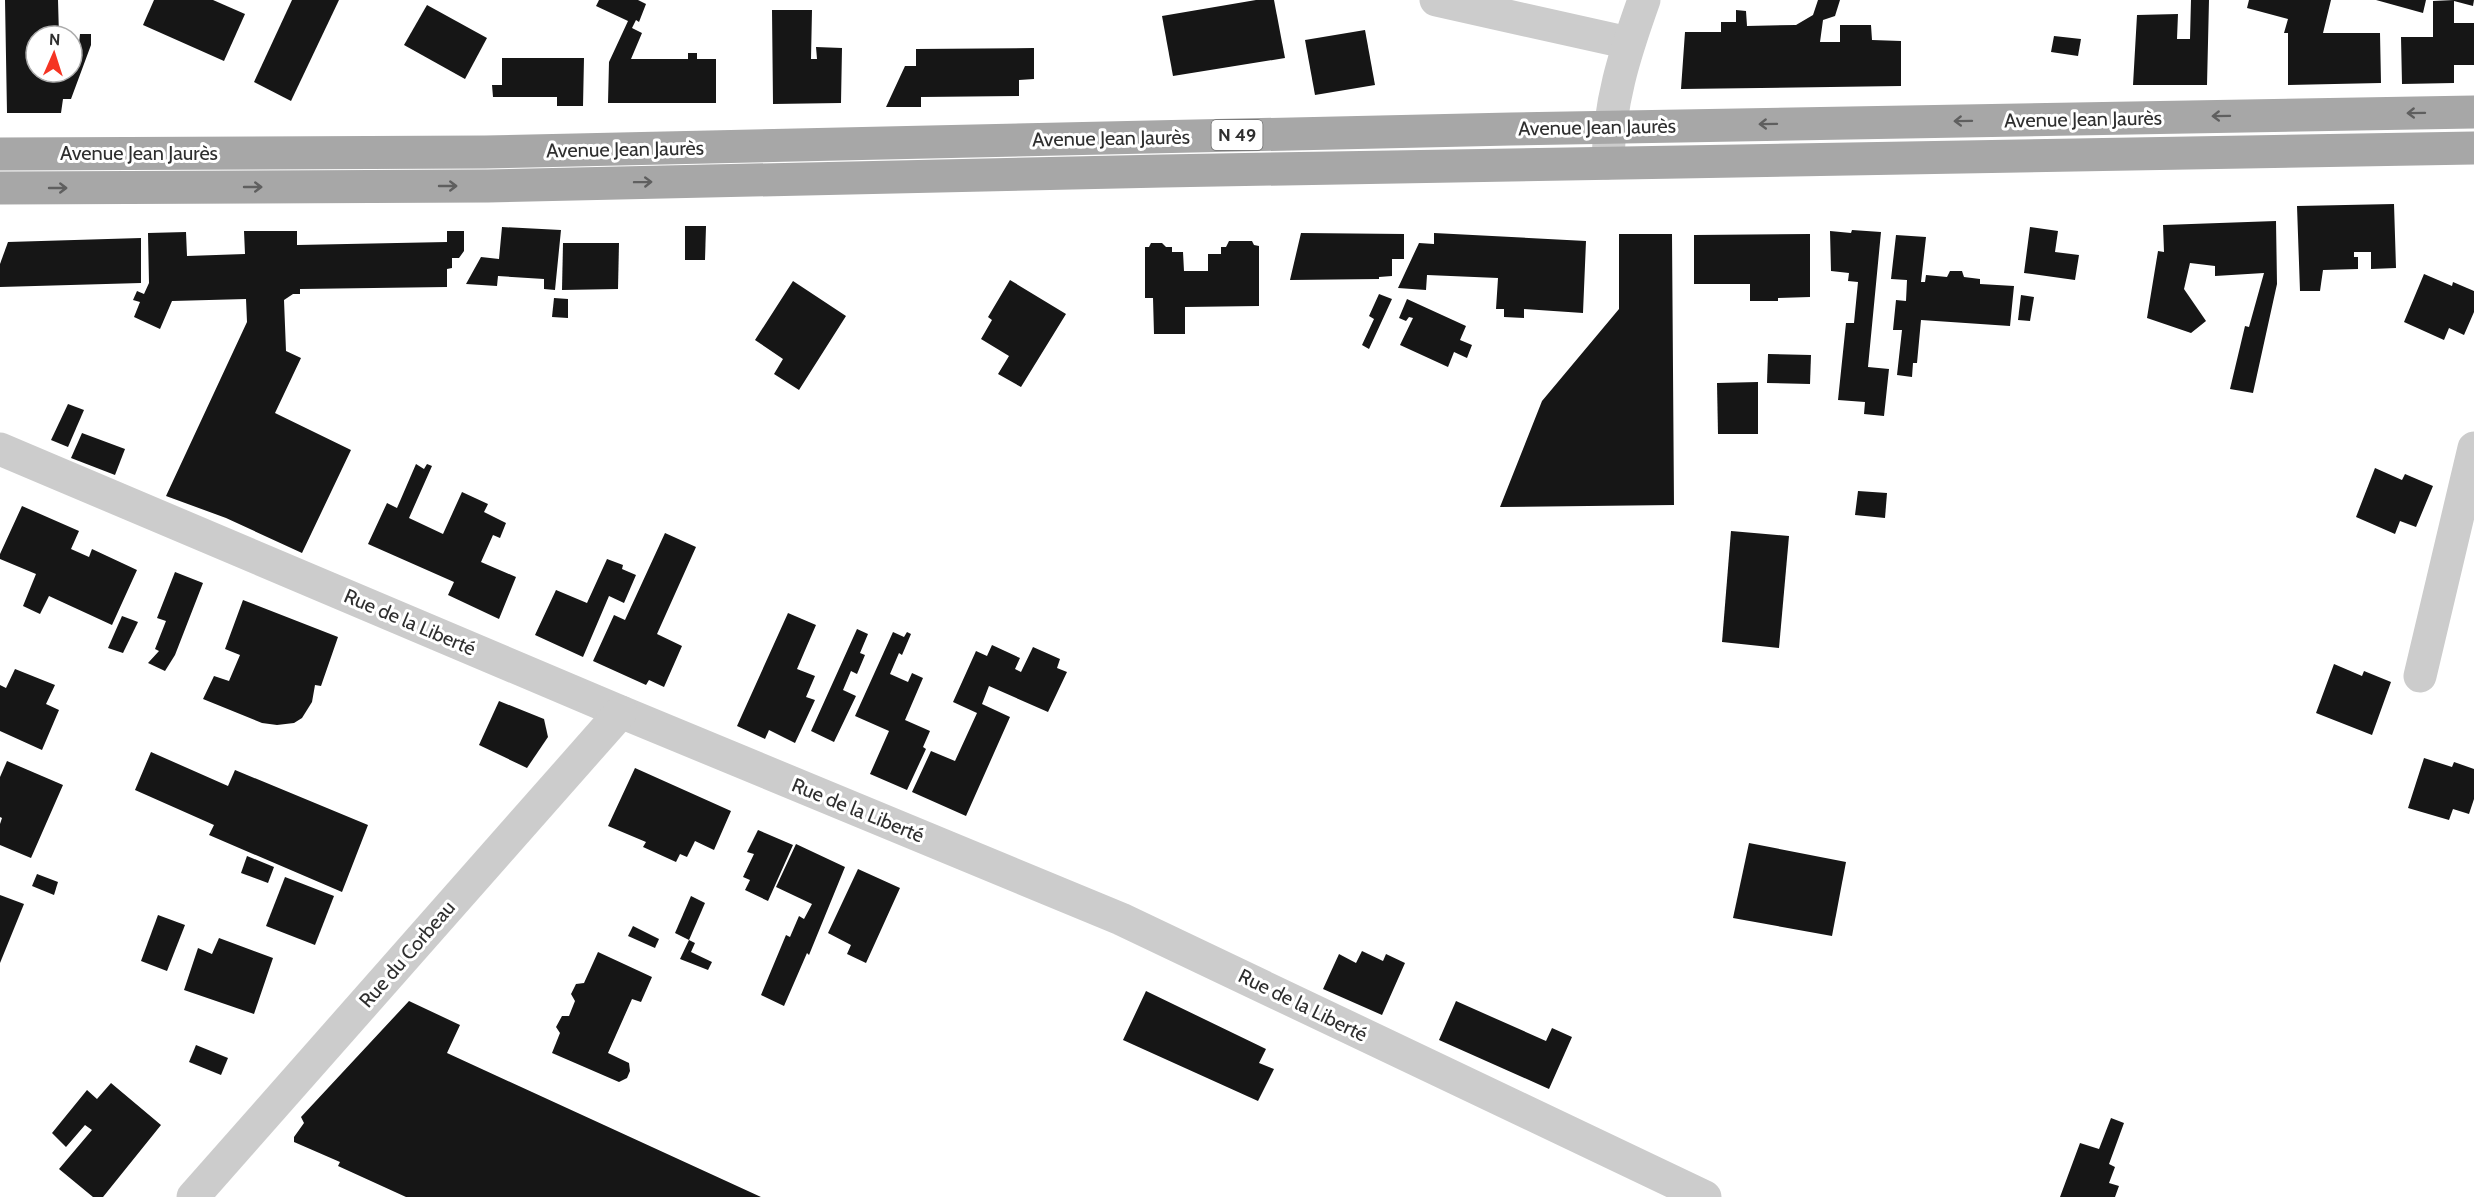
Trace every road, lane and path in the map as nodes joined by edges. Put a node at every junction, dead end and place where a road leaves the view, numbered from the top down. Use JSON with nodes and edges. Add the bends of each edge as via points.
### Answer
{"nodes":[{"id":1,"x":1436,"y":0,"type":"edge"},
{"id":2,"x":1644,"y":0,"type":"edge"},
{"id":3,"x":1629,"y":43,"type":"junction"},
{"id":4,"x":2474,"y":112,"type":"edge"},
{"id":5,"x":1608,"y":127,"type":"junction"},
{"id":6,"x":2474,"y":148,"type":"edge"},
{"id":7,"x":0,"y":154,"type":"edge"},
{"id":8,"x":1608,"y":163,"type":"junction"},
{"id":9,"x":0,"y":188,"type":"edge"},
{"id":10,"x":2474,"y":448,"type":"edge"},
{"id":11,"x":1,"y":452,"type":"edge"},
{"id":12,"x":2420,"y":676,"type":"dead end"},
{"id":13,"x":621,"y":712,"type":"junction"},
{"id":14,"x":193,"y":1197,"type":"edge"},
{"id":15,"x":1705,"y":1197,"type":"edge"}],
"edges":[{"from":1,"to":3,"type":"street"},
{"from":2,"to":3,"type":"street"},
{"from":3,"to":5,"type":"street"},
{"from":4,"to":5,"type":"main road","name":"Avenue Jean Jaurès","number":"N 49","one_way":true},
{"from":5,"to":7,"type":"main road","name":"Avenue Jean Jaurès","number":"N 49","via":[[485,152]]},
{"from":5,"to":8,"type":"street"},
{"from":6,"to":8,"type":"main road","name":"Avenue Jean Jaurès","number":"N 49"},
{"from":9,"to":8,"type":"main road","name":"Avenue Jean Jaurès","number":"N 49","one_way":true,"via":[[488,186]]},
{"from":10,"to":12,"type":"street"},
{"from":11,"to":13,"type":"street","name":"Rue de la Liberté"},
{"from":13,"to":14,"type":"street","name":"Rue du Corbeau"},
{"from":13,"to":15,"type":"street","name":"Rue de la Liberté","via":[[1121,919]]}]}
